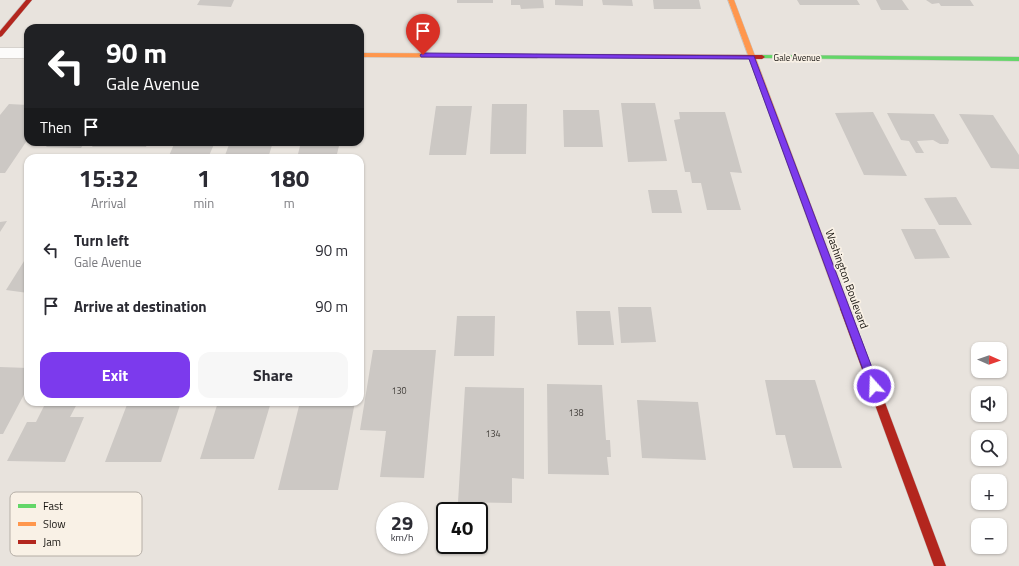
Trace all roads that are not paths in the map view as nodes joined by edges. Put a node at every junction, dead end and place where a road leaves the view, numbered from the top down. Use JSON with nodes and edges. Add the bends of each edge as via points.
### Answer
{"nodes":[{"id":1,"x":29,"y":0,"type":"edge"},
{"id":2,"x":731,"y":0,"type":"edge"},
{"id":3,"x":0,"y":35,"type":"edge"},
{"id":4,"x":0,"y":53,"type":"edge"},
{"id":5,"x":24,"y":53,"type":"edge"},
{"id":6,"x":364,"y":55,"type":"edge"},
{"id":7,"x":751,"y":57,"type":"junction"},
{"id":8,"x":1019,"y":58,"type":"edge"},
{"id":9,"x":940,"y":566,"type":"edge"}],
"edges":[{"from":1,"to":3,"type":"street"},
{"from":2,"to":7,"type":"street","name":"Washington Boulevard"},
{"from":4,"to":5,"type":"street"},
{"from":6,"to":7,"type":"street","name":"Gale Avenue"},
{"from":7,"to":8,"type":"street","name":"Gale Avenue"},
{"from":7,"to":9,"type":"street","name":"Washington Boulevard"}]}
